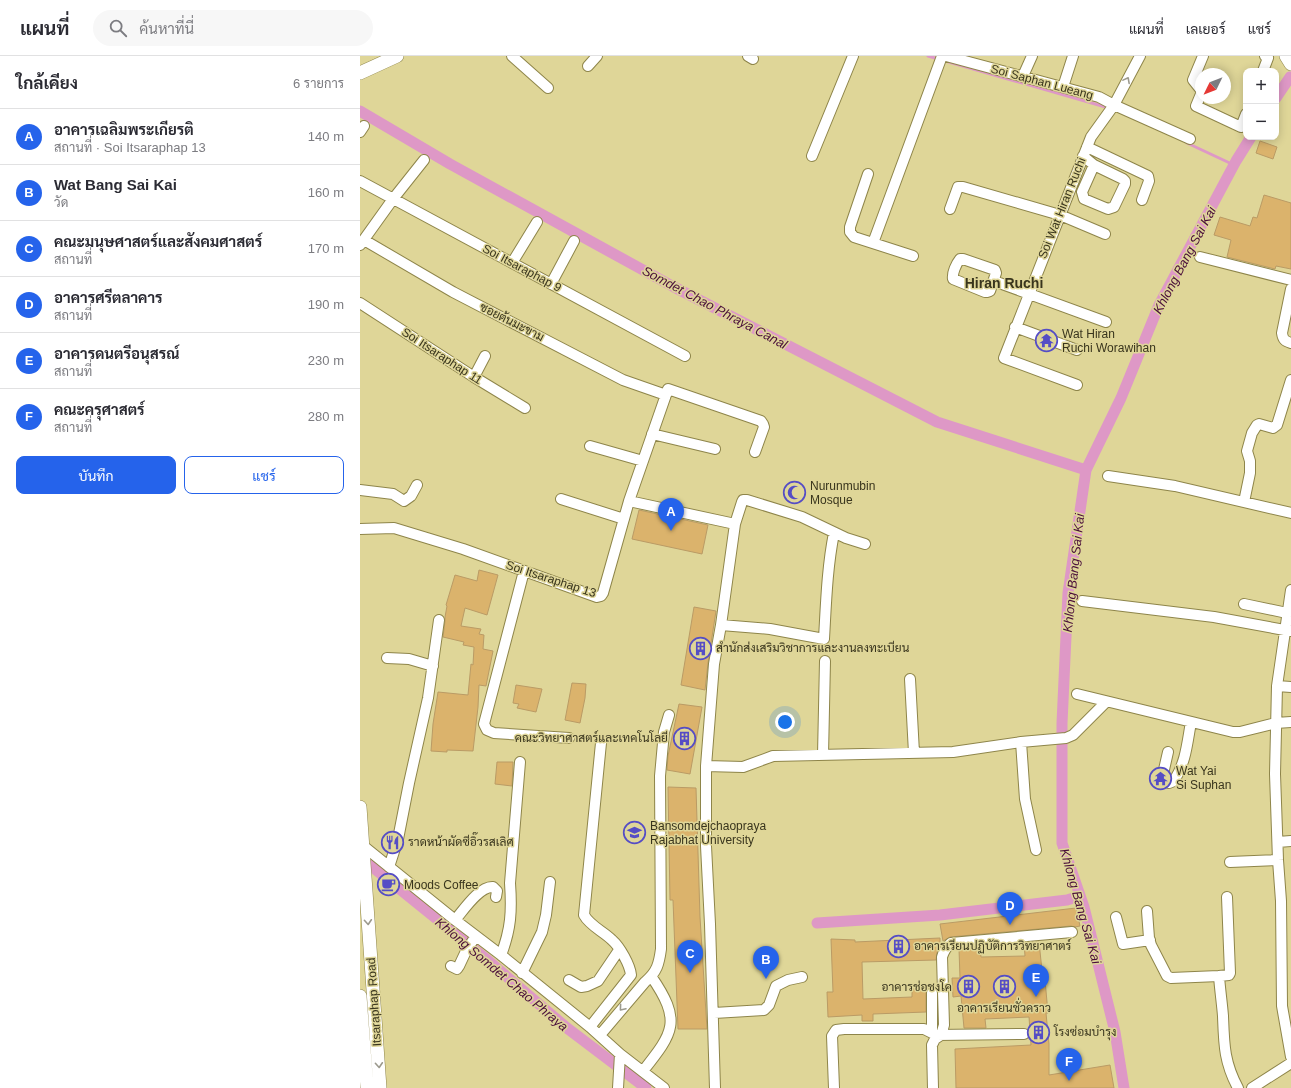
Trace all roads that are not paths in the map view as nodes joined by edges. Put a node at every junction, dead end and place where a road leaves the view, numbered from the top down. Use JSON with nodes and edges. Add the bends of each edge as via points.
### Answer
{"nodes":[{"id":1,"x":396,"y":56,"type":"edge"},
{"id":2,"x":512,"y":56,"type":"edge"},
{"id":3,"x":597,"y":56,"type":"edge"},
{"id":4,"x":853,"y":56,"type":"edge"},
{"id":5,"x":942,"y":56,"type":"edge"},
{"id":6,"x":946,"y":56,"type":"edge"},
{"id":7,"x":1032,"y":56,"type":"edge"},
{"id":8,"x":1073,"y":56,"type":"edge"},
{"id":9,"x":1140,"y":56,"type":"edge"},
{"id":10,"x":1203,"y":56,"type":"edge"},
{"id":11,"x":1265,"y":56,"type":"edge"},
{"id":12,"x":1286,"y":56,"type":"edge"},
{"id":13,"x":1291,"y":64,"type":"edge"},
{"id":14,"x":588,"y":66,"type":"dead end"},
{"id":15,"x":1198,"y":68,"type":"edge"},
{"id":16,"x":1264,"y":68,"type":"edge"},
{"id":17,"x":360,"y":73,"type":"edge"},
{"id":18,"x":1023,"y":76,"type":"junction"},
{"id":19,"x":1063,"y":87,"type":"junction"},
{"id":20,"x":548,"y":88,"type":"dead end"},
{"id":21,"x":1197,"y":104,"type":"edge"},
{"id":22,"x":1111,"y":109,"type":"junction"},
{"id":23,"x":1243,"y":122,"type":"edge"},
{"id":24,"x":1190,"y":139,"type":"dead end"},
{"id":25,"x":1085,"y":151,"type":"junction"},
{"id":26,"x":812,"y":156,"type":"dead end"},
{"id":27,"x":424,"y":160,"type":"dead end"},
{"id":28,"x":1094,"y":165,"type":"junction"},
{"id":29,"x":868,"y":174,"type":"dead end"},
{"id":30,"x":360,"y":181,"type":"edge"},
{"id":31,"x":393,"y":199,"type":"junction"},
{"id":32,"x":1142,"y":200,"type":"dead end"},
{"id":33,"x":950,"y":209,"type":"dead end"},
{"id":34,"x":1060,"y":215,"type":"junction"},
{"id":35,"x":537,"y":222,"type":"dead end"},
{"id":36,"x":1105,"y":234,"type":"dead end"},
{"id":37,"x":574,"y":241,"type":"dead end"},
{"id":38,"x":362,"y":243,"type":"edge"},
{"id":39,"x":872,"y":243,"type":"junction"},
{"id":40,"x":913,"y":256,"type":"dead end"},
{"id":41,"x":1200,"y":257,"type":"dead end"},
{"id":42,"x":512,"y":263,"type":"junction"},
{"id":43,"x":1291,"y":280,"type":"edge"},
{"id":44,"x":994,"y":282,"type":"dead end"},
{"id":45,"x":551,"y":284,"type":"junction"},
{"id":46,"x":1291,"y":289,"type":"edge"},
{"id":47,"x":1028,"y":294,"type":"junction"},
{"id":48,"x":360,"y":303,"type":"edge"},
{"id":49,"x":1289,"y":306,"type":"edge"},
{"id":50,"x":1106,"y":322,"type":"dead end"},
{"id":51,"x":1015,"y":327,"type":"junction"},
{"id":52,"x":1291,"y":343,"type":"edge"},
{"id":53,"x":1077,"y":350,"type":"dead end"},
{"id":54,"x":485,"y":356,"type":"dead end"},
{"id":55,"x":685,"y":356,"type":"dead end"},
{"id":56,"x":474,"y":377,"type":"junction"},
{"id":57,"x":1291,"y":380,"type":"edge"},
{"id":58,"x":1077,"y":385,"type":"dead end"},
{"id":59,"x":667,"y":392,"type":"junction"},
{"id":60,"x":1287,"y":404,"type":"edge"},
{"id":61,"x":525,"y":408,"type":"dead end"},
{"id":62,"x":652,"y":434,"type":"junction"},
{"id":63,"x":590,"y":446,"type":"dead end"},
{"id":64,"x":714,"y":449,"type":"dead end"},
{"id":65,"x":755,"y":452,"type":"dead end"},
{"id":66,"x":643,"y":461,"type":"junction"},
{"id":67,"x":1108,"y":476,"type":"dead end"},
{"id":68,"x":417,"y":485,"type":"dead end"},
{"id":69,"x":360,"y":490,"type":"edge"},
{"id":70,"x":561,"y":499,"type":"dead end"},
{"id":71,"x":629,"y":500,"type":"junction"},
{"id":72,"x":1244,"y":502,"type":"junction"},
{"id":73,"x":1291,"y":513,"type":"edge"},
{"id":74,"x":624,"y":519,"type":"junction"},
{"id":75,"x":735,"y":524,"type":"junction"},
{"id":76,"x":360,"y":529,"type":"edge"},
{"id":77,"x":834,"y":533,"type":"junction"},
{"id":78,"x":865,"y":544,"type":"dead end"},
{"id":79,"x":524,"y":571,"type":"junction"},
{"id":80,"x":1291,"y":590,"type":"edge"},
{"id":81,"x":1082,"y":601,"type":"dead end"},
{"id":82,"x":1244,"y":604,"type":"dead end"},
{"id":83,"x":1289,"y":608,"type":"edge"},
{"id":84,"x":439,"y":620,"type":"dead end"},
{"id":85,"x":721,"y":625,"type":"junction"},
{"id":86,"x":1288,"y":630,"type":"edge"},
{"id":87,"x":387,"y":658,"type":"dead end"},
{"id":88,"x":824,"y":661,"type":"dead end"},
{"id":89,"x":432,"y":666,"type":"junction"},
{"id":90,"x":910,"y":679,"type":"dead end"},
{"id":91,"x":1277,"y":686,"type":"junction"},
{"id":92,"x":1291,"y":687,"type":"edge"},
{"id":93,"x":1076,"y":694,"type":"dead end"},
{"id":94,"x":1106,"y":702,"type":"junction"},
{"id":95,"x":669,"y":715,"type":"dead end"},
{"id":96,"x":1191,"y":722,"type":"junction"},
{"id":97,"x":1276,"y":722,"type":"junction"},
{"id":98,"x":1291,"y":722,"type":"edge"},
{"id":99,"x":569,"y":738,"type":"dead end"},
{"id":100,"x":1021,"y":742,"type":"junction"},
{"id":101,"x":601,"y":743,"type":"dead end"},
{"id":102,"x":1168,"y":752,"type":"dead end"},
{"id":103,"x":914,"y":753,"type":"junction"},
{"id":104,"x":822,"y":755,"type":"junction"},
{"id":105,"x":520,"y":762,"type":"dead end"},
{"id":106,"x":706,"y":766,"type":"junction"},
{"id":107,"x":360,"y":807,"type":"edge"},
{"id":108,"x":1291,"y":841,"type":"edge"},
{"id":109,"x":1278,"y":842,"type":"junction"},
{"id":110,"x":362,"y":850,"type":"junction"},
{"id":111,"x":1036,"y":850,"type":"dead end"},
{"id":112,"x":1278,"y":860,"type":"junction"},
{"id":113,"x":1230,"y":862,"type":"dead end"},
{"id":114,"x":389,"y":867,"type":"junction"},
{"id":115,"x":550,"y":882,"type":"dead end"},
{"id":116,"x":496,"y":897,"type":"dead end"},
{"id":117,"x":1227,"y":897,"type":"dead end"},
{"id":118,"x":1147,"y":911,"type":"dead end"},
{"id":119,"x":1116,"y":917,"type":"dead end"},
{"id":120,"x":455,"y":920,"type":"junction"},
{"id":121,"x":1072,"y":932,"type":"dead end"},
{"id":122,"x":1150,"y":940,"type":"junction"},
{"id":123,"x":472,"y":943,"type":"junction"},
{"id":124,"x":619,"y":950,"type":"junction"},
{"id":125,"x":501,"y":955,"type":"junction"},
{"id":126,"x":1286,"y":957,"type":"edge"},
{"id":127,"x":450,"y":966,"type":"dead end"},
{"id":128,"x":522,"y":973,"type":"junction"},
{"id":129,"x":631,"y":975,"type":"junction"},
{"id":130,"x":1219,"y":976,"type":"junction"},
{"id":131,"x":802,"y":977,"type":"dead end"},
{"id":132,"x":648,"y":979,"type":"junction"},
{"id":133,"x":569,"y":980,"type":"dead end"},
{"id":134,"x":932,"y":993,"type":"dead end"},
{"id":135,"x":360,"y":996,"type":"edge"},
{"id":136,"x":360,"y":1002,"type":"edge"},
{"id":137,"x":714,"y":1013,"type":"junction"},
{"id":138,"x":590,"y":1027,"type":"junction"},
{"id":139,"x":937,"y":1034,"type":"junction"},
{"id":140,"x":1024,"y":1034,"type":"dead end"},
{"id":141,"x":600,"y":1035,"type":"junction"},
{"id":142,"x":1291,"y":1057,"type":"edge"},
{"id":143,"x":619,"y":1058,"type":"junction"},
{"id":144,"x":1291,"y":1063,"type":"edge"},
{"id":145,"x":643,"y":1071,"type":"junction"},
{"id":146,"x":367,"y":1088,"type":"edge"},
{"id":147,"x":380,"y":1088,"type":"edge"},
{"id":148,"x":618,"y":1088,"type":"edge"},
{"id":149,"x":664,"y":1088,"type":"edge"},
{"id":150,"x":715,"y":1088,"type":"edge"},
{"id":151,"x":834,"y":1088,"type":"edge"},
{"id":152,"x":933,"y":1088,"type":"edge"},
{"id":153,"x":1238,"y":1088,"type":"edge"},
{"id":154,"x":1252,"y":1088,"type":"edge"}],
"edges":[{"from":1,"to":17,"type":"main road"},
{"from":2,"to":20,"type":"street"},
{"from":3,"to":14,"type":"street"},
{"from":4,"to":26,"type":"street"},
{"from":5,"to":39,"type":"street"},
{"from":6,"to":18,"type":"street","name":"Soi Saphan Lueang"},
{"from":7,"to":18,"type":"street"},
{"from":8,"to":19,"type":"street"},
{"from":22,"to":9,"type":"street","name":"Soi Wat Hiran Ruchi","one_way":true},
{"from":10,"to":15,"type":"street"},
{"from":11,"to":16,"type":"street","via":[[1268,58]]},
{"from":12,"to":13,"type":"main road"},
{"from":18,"to":19,"type":"street","name":"Soi Saphan Lueang"},
{"from":19,"to":22,"type":"street","name":"Soi Saphan Lueang","via":[[1099,96]]},
{"from":21,"to":23,"type":"street","via":[[1196,106],[1241,127]]},
{"from":22,"to":24,"type":"street","name":"Soi Saphan Lueang"},
{"from":22,"to":25,"type":"street","name":"Soi Wat Hiran Ruchi","via":[[1091,137]]},
{"from":25,"to":28,"type":"street"},
{"from":25,"to":32,"type":"street","via":[[1148,176],[1149,181]]},
{"from":25,"to":34,"type":"street","name":"Soi Wat Hiran Ruchi"},
{"from":27,"to":31,"type":"street"},
{"from":28,"to":28,"type":"street","via":[[1082,192],[1084,199],[1111,209],[1125,181]]},
{"from":29,"to":39,"type":"street","via":[[850,232],[854,237]]},
{"from":30,"to":31,"type":"street","name":"Soi Itsaraphap 9"},
{"from":31,"to":38,"type":"street"},
{"from":31,"to":42,"type":"street","name":"Soi Itsaraphap 9"},
{"from":33,"to":34,"type":"street","via":[[958,187],[963,187]]},
{"from":34,"to":36,"type":"street"},
{"from":34,"to":47,"type":"street","name":"Soi Wat Hiran Ruchi"},
{"from":35,"to":42,"type":"street"},
{"from":37,"to":45,"type":"street"},
{"from":38,"to":59,"type":"street","name":"ซอยต้นมะขาม","via":[[617,377]]},
{"from":39,"to":40,"type":"street"},
{"from":41,"to":43,"type":"street"},
{"from":42,"to":45,"type":"street","name":"Soi Itsaraphap 9"},
{"from":44,"to":47,"type":"street"},
{"from":45,"to":55,"type":"street","name":"Soi Itsaraphap 9"},
{"from":46,"to":49,"type":"street"},
{"from":47,"to":50,"type":"street"},
{"from":47,"to":51,"type":"street","name":"Soi Wat Hiran Ruchi"},
{"from":48,"to":56,"type":"street","name":"Soi Itsaraphap 11"},
{"from":49,"to":52,"type":"street","via":[[1282,338]]},
{"from":51,"to":53,"type":"street"},
{"from":51,"to":58,"type":"street","name":"Soi Wat Hiran Ruchi","via":[[1004,358]]},
{"from":54,"to":56,"type":"street"},
{"from":56,"to":61,"type":"street","name":"Soi Itsaraphap 11"},
{"from":57,"to":60,"type":"street"},
{"from":59,"to":62,"type":"street","name":"Soi Itsaraphap 13"},
{"from":59,"to":65,"type":"street","name":"ซอยต้นมะขาม","via":[[761,421],[764,427]]},
{"from":60,"to":72,"type":"street","via":[[1277,425],[1273,428],[1259,424],[1252,433],[1247,451],[1250,473]]},
{"from":62,"to":64,"type":"street"},
{"from":62,"to":66,"type":"street","name":"Soi Itsaraphap 13"},
{"from":63,"to":66,"type":"street"},
{"from":66,"to":71,"type":"street","name":"Soi Itsaraphap 13"},
{"from":67,"to":72,"type":"street","via":[[1175,486]]},
{"from":68,"to":69,"type":"street","via":[[411,496],[404,501],[393,494]]},
{"from":70,"to":74,"type":"street"},
{"from":71,"to":74,"type":"street","name":"Soi Itsaraphap 13"},
{"from":71,"to":75,"type":"street"},
{"from":72,"to":73,"type":"street"},
{"from":74,"to":79,"type":"street","name":"Soi Itsaraphap 13","via":[[601,596],[597,597]]},
{"from":75,"to":77,"type":"street","via":[[743,500],[747,500],[802,517]]},
{"from":75,"to":85,"type":"street"},
{"from":76,"to":79,"type":"street","name":"Soi Itsaraphap 13","via":[[394,528]]},
{"from":77,"to":78,"type":"street"},
{"from":77,"to":85,"type":"street","via":[[826,593],[824,639],[770,629]]},
{"from":79,"to":99,"type":"street","via":[[484,724],[487,730],[494,733]]},
{"from":80,"to":83,"type":"street"},
{"from":81,"to":86,"type":"street","via":[[1214,617]]},
{"from":82,"to":83,"type":"street"},
{"from":83,"to":86,"type":"street"},
{"from":84,"to":89,"type":"street"},
{"from":85,"to":106,"type":"street","via":[[714,664]]},
{"from":86,"to":91,"type":"street"},
{"from":87,"to":89,"type":"street","via":[[409,659]]},
{"from":88,"to":104,"type":"street"},
{"from":89,"to":114,"type":"street","via":[[428,698],[398,839]]},
{"from":90,"to":103,"type":"street"},
{"from":91,"to":92,"type":"street"},
{"from":91,"to":97,"type":"street"},
{"from":93,"to":94,"type":"street"},
{"from":94,"to":96,"type":"street"},
{"from":94,"to":100,"type":"street","via":[[1066,737]]},
{"from":95,"to":132,"type":"street","via":[[664,732],[660,776],[661,949],[658,965]]},
{"from":96,"to":97,"type":"street","via":[[1233,732]]},
{"from":96,"to":102,"type":"street","via":[[1180,771],[1174,781],[1169,782],[1163,774]]},
{"from":97,"to":98,"type":"street"},
{"from":97,"to":109,"type":"street"},
{"from":100,"to":103,"type":"street","via":[[953,752]]},
{"from":100,"to":111,"type":"street","via":[[1024,794]]},
{"from":101,"to":124,"type":"street","via":[[584,915],[613,941]]},
{"from":103,"to":104,"type":"street"},
{"from":104,"to":106,"type":"street","via":[[773,756],[743,767]]},
{"from":105,"to":125,"type":"street","via":[[510,883],[511,922]]},
{"from":106,"to":137,"type":"street","via":[[706,846]]},
{"from":107,"to":110,"type":"main road"},
{"from":108,"to":109,"type":"street"},
{"from":109,"to":112,"type":"street"},
{"from":110,"to":114,"type":"street"},
{"from":110,"to":147,"type":"main road","name":"Itsaraphap Road","one_way":true},
{"from":112,"to":113,"type":"street"},
{"from":112,"to":126,"type":"street"},
{"from":114,"to":120,"type":"street"},
{"from":115,"to":128,"type":"street","via":[[542,932]]},
{"from":116,"to":120,"type":"street","via":[[497,891],[493,887],[486,888]]},
{"from":117,"to":130,"type":"street","via":[[1230,973]]},
{"from":118,"to":122,"type":"street"},
{"from":119,"to":122,"type":"street","via":[[1123,944]]},
{"from":120,"to":123,"type":"street"},
{"from":121,"to":139,"type":"street","via":[[951,943],[946,947],[942,957],[944,1025]]},
{"from":122,"to":130,"type":"street","via":[[1168,977]]},
{"from":123,"to":125,"type":"street"},
{"from":123,"to":127,"type":"street","via":[[457,969]]},
{"from":124,"to":129,"type":"street","via":[[630,968]]},
{"from":124,"to":133,"type":"street","via":[[598,981],[581,987]]},
{"from":125,"to":128,"type":"street"},
{"from":126,"to":142,"type":"street","via":[[1282,1006]]},
{"from":128,"to":138,"type":"street"},
{"from":129,"to":132,"type":"street"},
{"from":129,"to":138,"type":"street"},
{"from":130,"to":153,"type":"street","via":[[1224,1045]]},
{"from":131,"to":137,"type":"street","via":[[776,986],[769,1005],[764,1010]]},
{"from":132,"to":141,"type":"street","one_way":true},
{"from":132,"to":145,"type":"street","via":[[663,992],[670,1009],[671,1022],[668,1036]]},
{"from":134,"to":139,"type":"street"},
{"from":135,"to":136,"type":"main road"},
{"from":136,"to":146,"type":"main road"},
{"from":137,"to":150,"type":"street"},
{"from":138,"to":141,"type":"street"},
{"from":139,"to":140,"type":"street"},
{"from":139,"to":151,"type":"street","via":[[924,1030],[836,1030],[832,1036]]},
{"from":139,"to":152,"type":"street","via":[[932,1045]]},
{"from":141,"to":143,"type":"street"},
{"from":143,"to":145,"type":"street"},
{"from":143,"to":148,"type":"street"},
{"from":144,"to":154,"type":"street"},
{"from":145,"to":149,"type":"street"}]}
